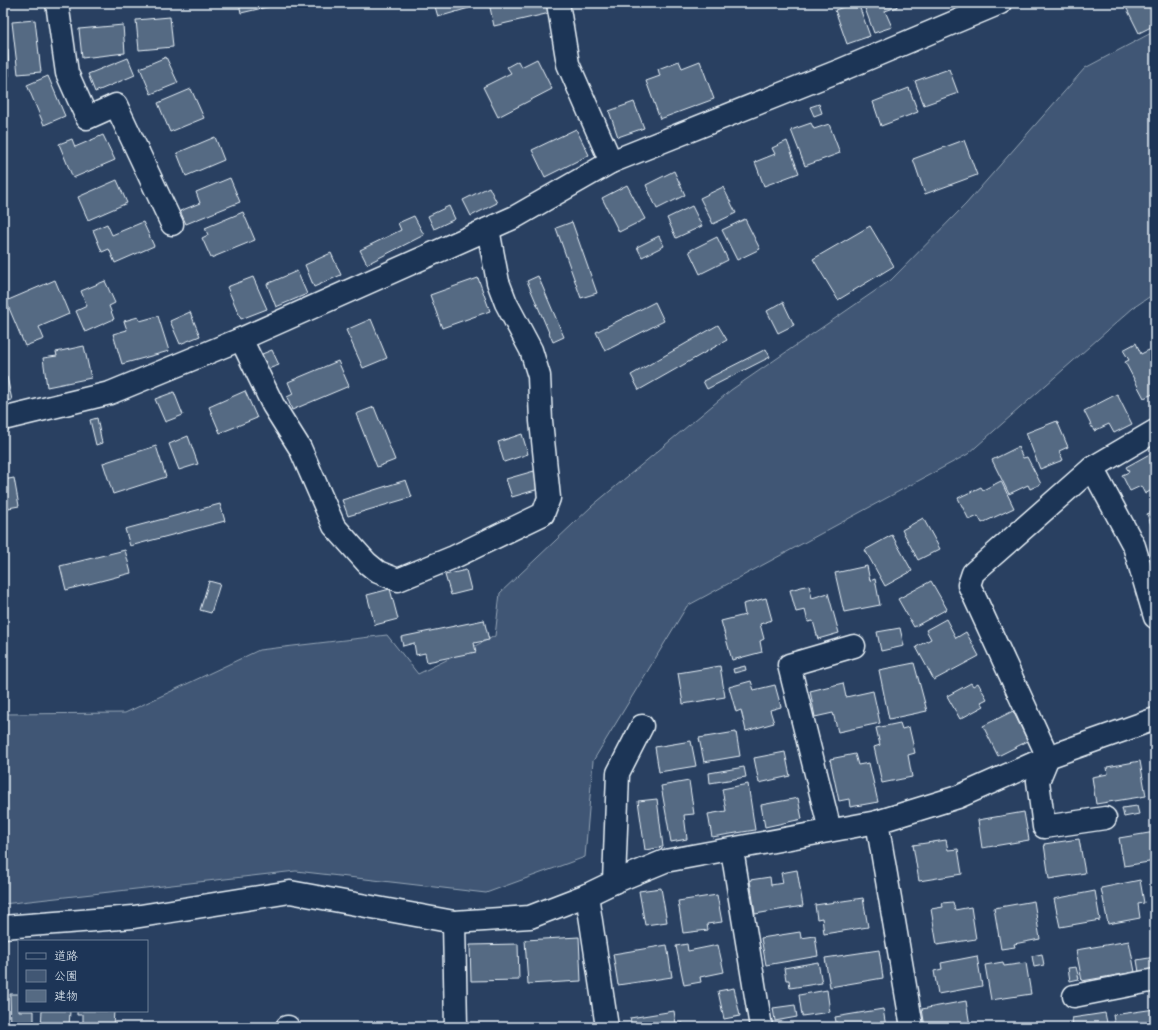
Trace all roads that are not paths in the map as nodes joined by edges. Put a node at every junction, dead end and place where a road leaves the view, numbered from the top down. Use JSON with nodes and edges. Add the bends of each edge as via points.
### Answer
{"nodes":[{"id":1,"x":57,"y":3,"type":"edge"},
{"id":2,"x":558,"y":3,"type":"edge"},
{"id":3,"x":1000,"y":3,"type":"edge"},
{"id":4,"x":611,"y":162,"type":"junction"},
{"id":5,"x":172,"y":224,"type":"dead end"},
{"id":6,"x":488,"y":229,"type":"junction"},
{"id":7,"x":241,"y":339,"type":"junction"},
{"id":8,"x":3,"y":419,"type":"edge"},
{"id":9,"x":1155,"y":431,"type":"edge"},
{"id":10,"x":1092,"y":468,"type":"junction"},
{"id":11,"x":1155,"y":617,"type":"edge"},
{"id":12,"x":854,"y":646,"type":"dead end"},
{"id":13,"x":1154,"y":722,"type":"edge"},
{"id":14,"x":642,"y":726,"type":"dead end"},
{"id":15,"x":1048,"y":757,"type":"junction"},
{"id":16,"x":1104,"y":818,"type":"dead end"},
{"id":17,"x":877,"y":822,"type":"junction"},
{"id":18,"x":830,"y":830,"type":"junction"},
{"id":19,"x":732,"y":850,"type":"junction"},
{"id":20,"x":614,"y":882,"type":"junction"},
{"id":21,"x":587,"y":895,"type":"junction"},
{"id":22,"x":454,"y":922,"type":"junction"},
{"id":23,"x":3,"y":927,"type":"edge"},
{"id":24,"x":1155,"y":980,"type":"edge"},
{"id":25,"x":1074,"y":996,"type":"dead end"},
{"id":26,"x":456,"y":1027,"type":"edge"},
{"id":27,"x":607,"y":1027,"type":"edge"},
{"id":28,"x":761,"y":1027,"type":"edge"},
{"id":29,"x":912,"y":1027,"type":"edge"}],
"edges":[{"from":1,"to":5,"type":"street","via":[[67,73],[86,118],[116,104]]},
{"from":2,"to":4,"type":"street","via":[[568,64]]},
{"from":3,"to":4,"type":"street"},
{"from":4,"to":6,"type":"street","via":[[515,217]]},
{"from":6,"to":7,"type":"street"},
{"from":6,"to":7,"type":"street","via":[[498,282],[531,350],[539,376],[549,498],[543,514],[454,557],[398,580],[378,572],[367,563],[334,526],[300,448],[273,406]]},
{"from":7,"to":8,"type":"street","via":[[110,393]]},
{"from":9,"to":10,"type":"street"},
{"from":10,"to":11,"type":"street","via":[[1134,546]]},
{"from":10,"to":15,"type":"street","via":[[973,573],[969,585]]},
{"from":12,"to":18,"type":"street","via":[[789,665]]},
{"from":13,"to":15,"type":"street"},
{"from":14,"to":20,"type":"street","via":[[618,773]]},
{"from":15,"to":16,"type":"street","via":[[1038,781],[1044,827]]},
{"from":15,"to":17,"type":"street","via":[[958,797]]},
{"from":17,"to":18,"type":"street"},
{"from":17,"to":29,"type":"street"},
{"from":18,"to":19,"type":"street"},
{"from":19,"to":20,"type":"street","via":[[665,861]]},
{"from":19,"to":28,"type":"street"},
{"from":20,"to":21,"type":"street"},
{"from":21,"to":22,"type":"street","via":[[530,917]]},
{"from":21,"to":27,"type":"street"},
{"from":22,"to":23,"type":"street","via":[[290,892],[134,917]]},
{"from":22,"to":26,"type":"street"},
{"from":24,"to":25,"type":"street"}]}
